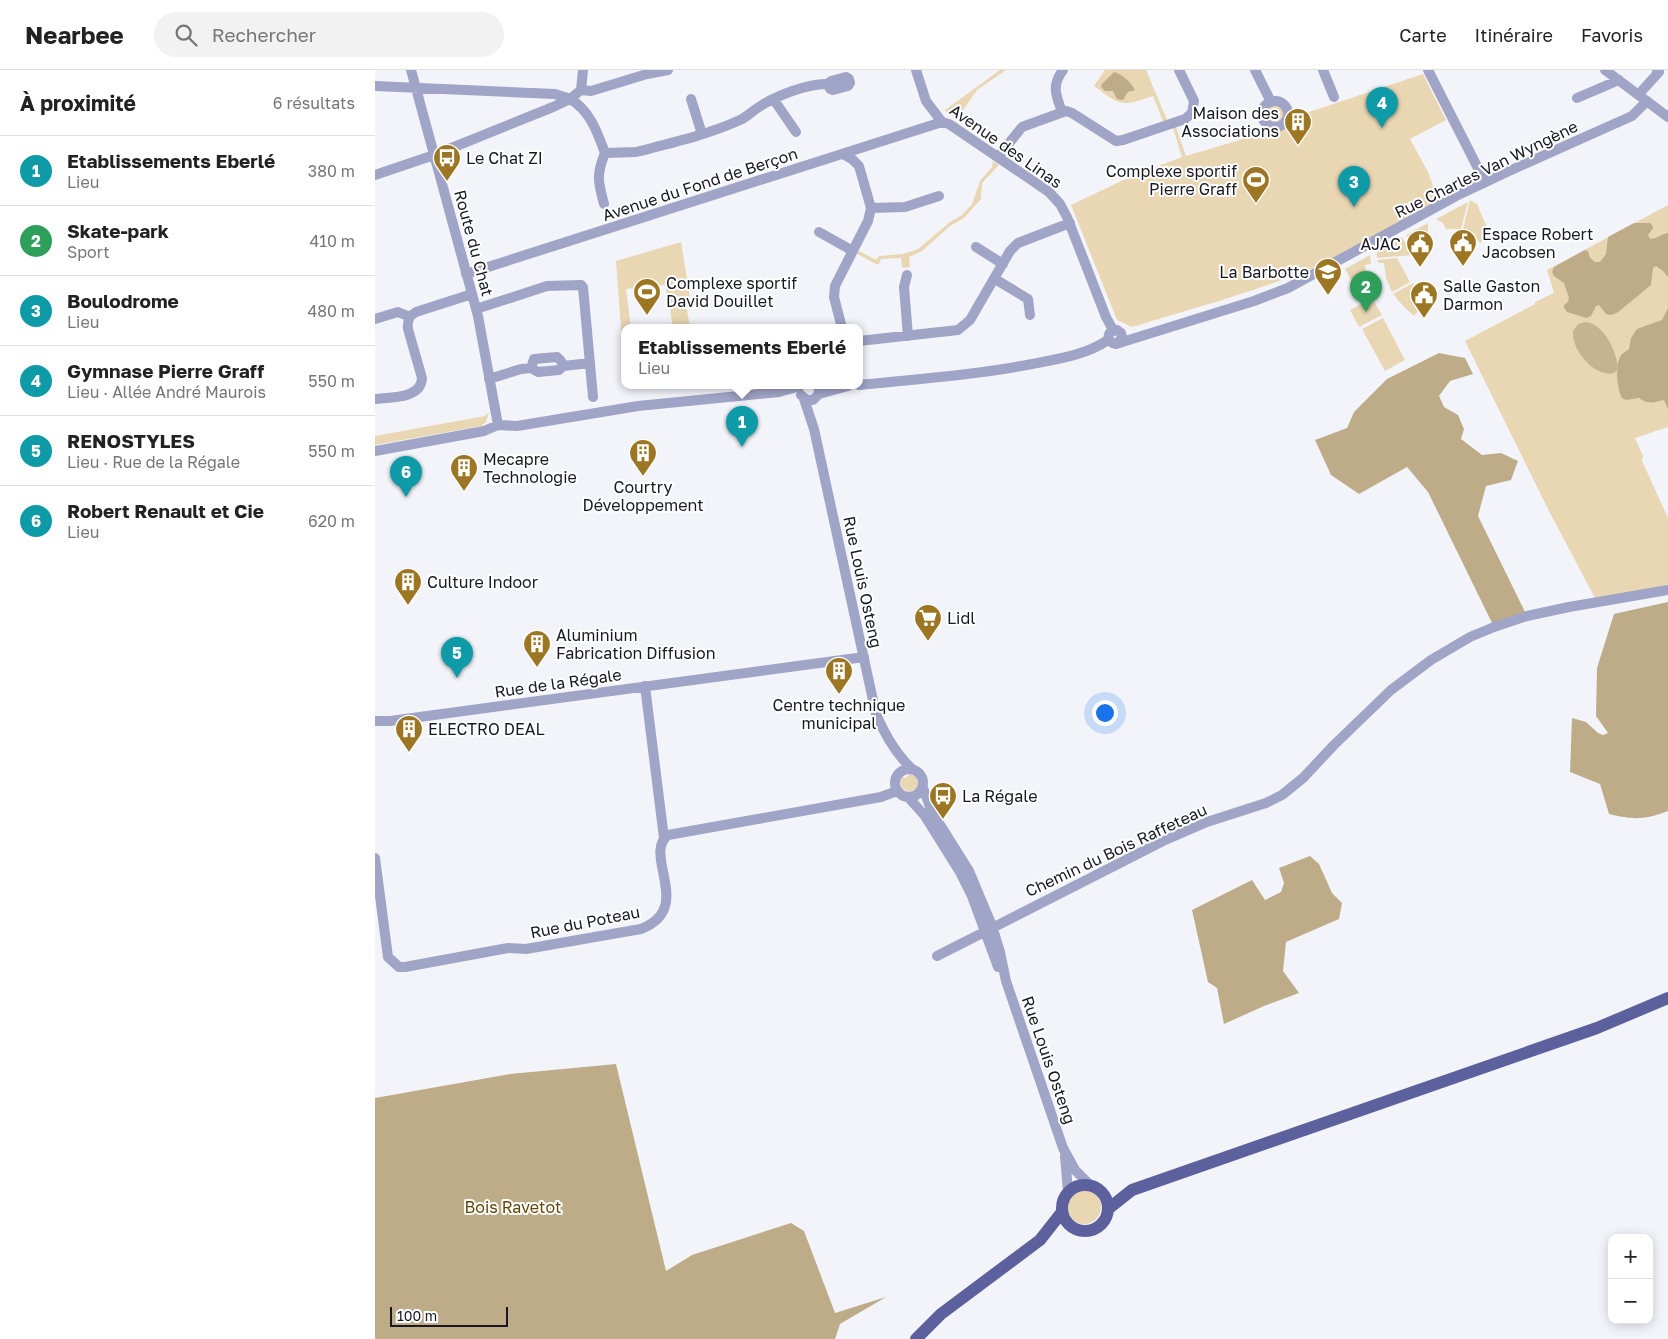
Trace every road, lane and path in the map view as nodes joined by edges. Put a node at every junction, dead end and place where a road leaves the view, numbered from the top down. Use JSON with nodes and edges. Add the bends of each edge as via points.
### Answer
{"nodes":[{"id":1,"x":411,"y":70,"type":"edge"},
{"id":2,"x":583,"y":70,"type":"edge"},
{"id":3,"x":667,"y":70,"type":"edge"},
{"id":4,"x":916,"y":70,"type":"edge"},
{"id":5,"x":1063,"y":70,"type":"edge"},
{"id":6,"x":1179,"y":70,"type":"edge"},
{"id":7,"x":1255,"y":70,"type":"edge"},
{"id":8,"x":1323,"y":70,"type":"edge"},
{"id":9,"x":1428,"y":70,"type":"edge"},
{"id":10,"x":1605,"y":70,"type":"edge"},
{"id":11,"x":1658,"y":71,"type":"edge"},
{"id":12,"x":1619,"y":80,"type":"junction"},
{"id":13,"x":829,"y":84,"type":"dead end"},
{"id":14,"x":375,"y":86,"type":"edge"},
{"id":15,"x":416,"y":87,"type":"junction"},
{"id":16,"x":581,"y":90,"type":"junction"},
{"id":17,"x":1639,"y":94,"type":"junction"},
{"id":18,"x":1334,"y":97,"type":"dead end"},
{"id":19,"x":1577,"y":98,"type":"dead end"},
{"id":20,"x":570,"y":99,"type":"junction"},
{"id":21,"x":691,"y":99,"type":"dead end"},
{"id":22,"x":774,"y":100,"type":"junction"},
{"id":23,"x":1647,"y":101,"type":"junction"},
{"id":24,"x":1271,"y":102,"type":"dead end"},
{"id":25,"x":1062,"y":112,"type":"junction"},
{"id":26,"x":1668,"y":117,"type":"edge"},
{"id":27,"x":942,"y":122,"type":"junction"},
{"id":28,"x":796,"y":132,"type":"dead end"},
{"id":29,"x":702,"y":134,"type":"junction"},
{"id":30,"x":864,"y":148,"type":"junction"},
{"id":31,"x":605,"y":153,"type":"junction"},
{"id":32,"x":843,"y":154,"type":"junction"},
{"id":33,"x":435,"y":155,"type":"junction"},
{"id":34,"x":998,"y":157,"type":"junction"},
{"id":35,"x":859,"y":166,"type":"junction"},
{"id":36,"x":375,"y":174,"type":"edge"},
{"id":37,"x":1485,"y":182,"type":"junction"},
{"id":38,"x":939,"y":196,"type":"dead end"},
{"id":39,"x":604,"y":204,"type":"dead end"},
{"id":40,"x":871,"y":208,"type":"junction"},
{"id":41,"x":1070,"y":223,"type":"junction"},
{"id":42,"x":819,"y":232,"type":"dead end"},
{"id":43,"x":976,"y":247,"type":"dead end"},
{"id":44,"x":853,"y":251,"type":"junction"},
{"id":45,"x":1003,"y":264,"type":"junction"},
{"id":46,"x":466,"y":274,"type":"junction"},
{"id":47,"x":907,"y":275,"type":"dead end"},
{"id":48,"x":995,"y":279,"type":"junction"},
{"id":49,"x":472,"y":294,"type":"junction"},
{"id":50,"x":476,"y":308,"type":"junction"},
{"id":51,"x":1031,"y":315,"type":"dead end"},
{"id":52,"x":410,"y":317,"type":"junction"},
{"id":53,"x":375,"y":319,"type":"edge"},
{"id":54,"x":841,"y":324,"type":"edge"},
{"id":55,"x":908,"y":336,"type":"junction"},
{"id":56,"x":1115,"y":336,"type":"junction"},
{"id":57,"x":863,"y":340,"type":"edge"},
{"id":58,"x":590,"y":363,"type":"junction"},
{"id":59,"x":489,"y":379,"type":"junction"},
{"id":60,"x":863,"y":384,"type":"edge"},
{"id":61,"x":835,"y":389,"type":"edge"},
{"id":62,"x":801,"y":392,"type":"edge"},
{"id":63,"x":818,"y":393,"type":"edge"},
{"id":64,"x":593,"y":397,"type":"dead end"},
{"id":65,"x":375,"y":399,"type":"edge"},
{"id":66,"x":498,"y":425,"type":"junction"},
{"id":67,"x":814,"y":429,"type":"junction"},
{"id":68,"x":375,"y":450,"type":"edge"},
{"id":69,"x":1668,"y":590,"type":"edge"},
{"id":70,"x":864,"y":657,"type":"junction"},
{"id":71,"x":645,"y":686,"type":"junction"},
{"id":72,"x":375,"y":721,"type":"edge"},
{"id":73,"x":888,"y":741,"type":"junction"},
{"id":74,"x":912,"y":769,"type":"junction"},
{"id":75,"x":897,"y":776,"type":"junction"},
{"id":76,"x":923,"y":788,"type":"junction"},
{"id":77,"x":897,"y":791,"type":"junction"},
{"id":78,"x":908,"y":797,"type":"junction"},
{"id":79,"x":664,"y":838,"type":"junction"},
{"id":80,"x":375,"y":858,"type":"edge"},
{"id":81,"x":988,"y":929,"type":"junction"},
{"id":82,"x":937,"y":956,"type":"dead end"},
{"id":83,"x":1668,"y":998,"type":"edge"},
{"id":84,"x":1063,"y":1148,"type":"junction"},
{"id":85,"x":1089,"y":1184,"type":"junction"},
{"id":86,"x":1133,"y":1190,"type":"junction"},
{"id":87,"x":1068,"y":1191,"type":"junction"},
{"id":88,"x":1101,"y":1191,"type":"junction"},
{"id":89,"x":1108,"y":1209,"type":"junction"},
{"id":90,"x":1062,"y":1212,"type":"junction"},
{"id":91,"x":1074,"y":1228,"type":"junction"},
{"id":92,"x":1040,"y":1240,"type":"junction"},
{"id":93,"x":915,"y":1339,"type":"edge"}],
"edges":[{"from":1,"to":15,"type":"street","name":"Route du Chat"},
{"from":2,"to":16,"type":"street"},
{"from":3,"to":16,"type":"street","via":[[591,91]]},
{"from":4,"to":27,"type":"street","name":"Avenue des Linas","via":[[926,101]]},
{"from":5,"to":25,"type":"street","via":[[1055,84]]},
{"from":6,"to":25,"type":"street","via":[[1195,105],[1185,119],[1116,141],[1072,113]]},
{"from":7,"to":24,"type":"street"},
{"from":8,"to":18,"type":"street"},
{"from":9,"to":37,"type":"street"},
{"from":10,"to":12,"type":"street"},
{"from":11,"to":17,"type":"street"},
{"from":12,"to":17,"type":"street"},
{"from":12,"to":19,"type":"street"},
{"from":13,"to":22,"type":"street","via":[[801,89]]},
{"from":14,"to":15,"type":"street"},
{"from":15,"to":20,"type":"street","via":[[555,94]]},
{"from":15,"to":33,"type":"street","name":"Route du Chat"},
{"from":16,"to":20,"type":"street"},
{"from":17,"to":23,"type":"street"},
{"from":20,"to":31,"type":"street","via":[[590,120]]},
{"from":20,"to":33,"type":"street"},
{"from":21,"to":29,"type":"street"},
{"from":22,"to":28,"type":"street"},
{"from":22,"to":29,"type":"street","via":[[740,120]]},
{"from":23,"to":26,"type":"street"},
{"from":23,"to":37,"type":"street","name":"Rue Charles Van Wyngène","via":[[1632,116]]},
{"from":25,"to":34,"type":"street","via":[[1021,128]]},
{"from":27,"to":30,"type":"street","name":"Avenue du Fond de Berçon"},
{"from":27,"to":34,"type":"street","name":"Avenue des Linas"},
{"from":29,"to":31,"type":"street","via":[[636,152]]},
{"from":30,"to":32,"type":"street","name":"Avenue du Fond de Berçon"},
{"from":30,"to":35,"type":"street"},
{"from":31,"to":39,"type":"street","via":[[598,178]]},
{"from":32,"to":35,"type":"street"},
{"from":32,"to":46,"type":"street","name":"Avenue du Fond de Berçon"},
{"from":33,"to":36,"type":"street"},
{"from":33,"to":46,"type":"street","name":"Route du Chat"},
{"from":34,"to":41,"type":"street","name":"Avenue des Linas","via":[[1053,196]]},
{"from":35,"to":40,"type":"street"},
{"from":37,"to":56,"type":"street","name":"Rue Charles Van Wyngène","via":[[1288,288],[1140,335]]},
{"from":38,"to":40,"type":"street","via":[[905,207]]},
{"from":40,"to":44,"type":"street"},
{"from":41,"to":45,"type":"street","via":[[1018,243]]},
{"from":41,"to":56,"type":"street","name":"Avenue des Linas"},
{"from":42,"to":44,"type":"street"},
{"from":43,"to":45,"type":"street"},
{"from":44,"to":54,"type":"street","via":[[834,292]]},
{"from":45,"to":48,"type":"street"},
{"from":46,"to":49,"type":"street","name":"Route du Chat"},
{"from":47,"to":55,"type":"street","via":[[903,287]]},
{"from":48,"to":51,"type":"street","via":[[1028,299]]},
{"from":48,"to":55,"type":"street","via":[[963,327],[953,332]]},
{"from":49,"to":50,"type":"street","name":"Route du Chat"},
{"from":49,"to":52,"type":"street","via":[[416,312]]},
{"from":50,"to":58,"type":"street","via":[[547,286],[579,284],[583,287]]},
{"from":50,"to":59,"type":"street","name":"Route du Chat"},
{"from":52,"to":53,"type":"street","via":[[398,312]]},
{"from":52,"to":65,"type":"street","via":[[408,328],[422,378],[421,385],[414,393]]},
{"from":55,"to":57,"type":"street"},
{"from":56,"to":60,"type":"street","via":[[1080,353],[1014,368]]},
{"from":58,"to":59,"type":"street","via":[[538,372],[531,368],[521,369]]},
{"from":58,"to":64,"type":"street"},
{"from":59,"to":66,"type":"street","name":"Route du Chat"},
{"from":61,"to":63,"type":"street"},
{"from":62,"to":63,"type":"street","via":[[810,400]]},
{"from":62,"to":66,"type":"street","via":[[638,406],[517,426]]},
{"from":62,"to":67,"type":"street","name":"Rue Louis Osteng"},
{"from":63,"to":67,"type":"street","name":"Rue Louis Osteng"},
{"from":66,"to":68,"type":"street","via":[[484,432]]},
{"from":67,"to":70,"type":"street","name":"Rue Louis Osteng"},
{"from":69,"to":81,"type":"street","name":"Chemin du Bois Raffeteau","via":[[1527,616],[1470,637],[1431,660],[1391,690],[1282,795],[1186,830]]},
{"from":70,"to":71,"type":"street","name":"Rue de la Régale"},
{"from":70,"to":73,"type":"street","name":"Rue Louis Osteng","via":[[876,714]]},
{"from":71,"to":72,"type":"street","name":"Rue de la Régale"},
{"from":71,"to":79,"type":"street"},
{"from":73,"to":74,"type":"street","name":"Rue Louis Osteng"},
{"from":73,"to":75,"type":"street","name":"Rue Louis Osteng"},
{"from":74,"to":75,"type":"street","via":[[903,770]]},
{"from":74,"to":76,"type":"street","via":[[922,776]]},
{"from":75,"to":77,"type":"street"},
{"from":76,"to":78,"type":"street","via":[[917,795]]},
{"from":76,"to":81,"type":"street","name":"Rue Louis Osteng","via":[[932,812],[969,871]]},
{"from":77,"to":78,"type":"street"},
{"from":77,"to":79,"type":"street","via":[[881,797],[675,833]]},
{"from":78,"to":81,"type":"street","name":"Rue Louis Osteng","via":[[925,816],[952,858]]},
{"from":79,"to":80,"type":"street","name":"Rue du Poteau","via":[[661,851],[666,903],[660,916],[649,926],[526,949],[508,948],[399,967],[388,957]]},
{"from":81,"to":82,"type":"street","name":"Chemin du Bois Raffeteau"},
{"from":81,"to":84,"type":"street","name":"Rue Louis Osteng"},
{"from":83,"to":86,"type":"main road","via":[[1597,1028]]},
{"from":84,"to":85,"type":"street","name":"Rue Louis Osteng","via":[[1075,1170]]},
{"from":84,"to":87,"type":"street","name":"Rue Louis Osteng"},
{"from":85,"to":87,"type":"main road","via":[[1078,1185]]},
{"from":85,"to":88,"type":"main road"},
{"from":86,"to":88,"type":"main road"},
{"from":86,"to":89,"type":"main road"},
{"from":87,"to":90,"type":"main road","via":[[1062,1201]]},
{"from":88,"to":89,"type":"main road"},
{"from":89,"to":91,"type":"main road","via":[[1095,1229]]},
{"from":90,"to":91,"type":"main road"},
{"from":90,"to":92,"type":"main road"},
{"from":91,"to":92,"type":"main road"},
{"from":92,"to":93,"type":"main road","via":[[941,1314]]}]}
